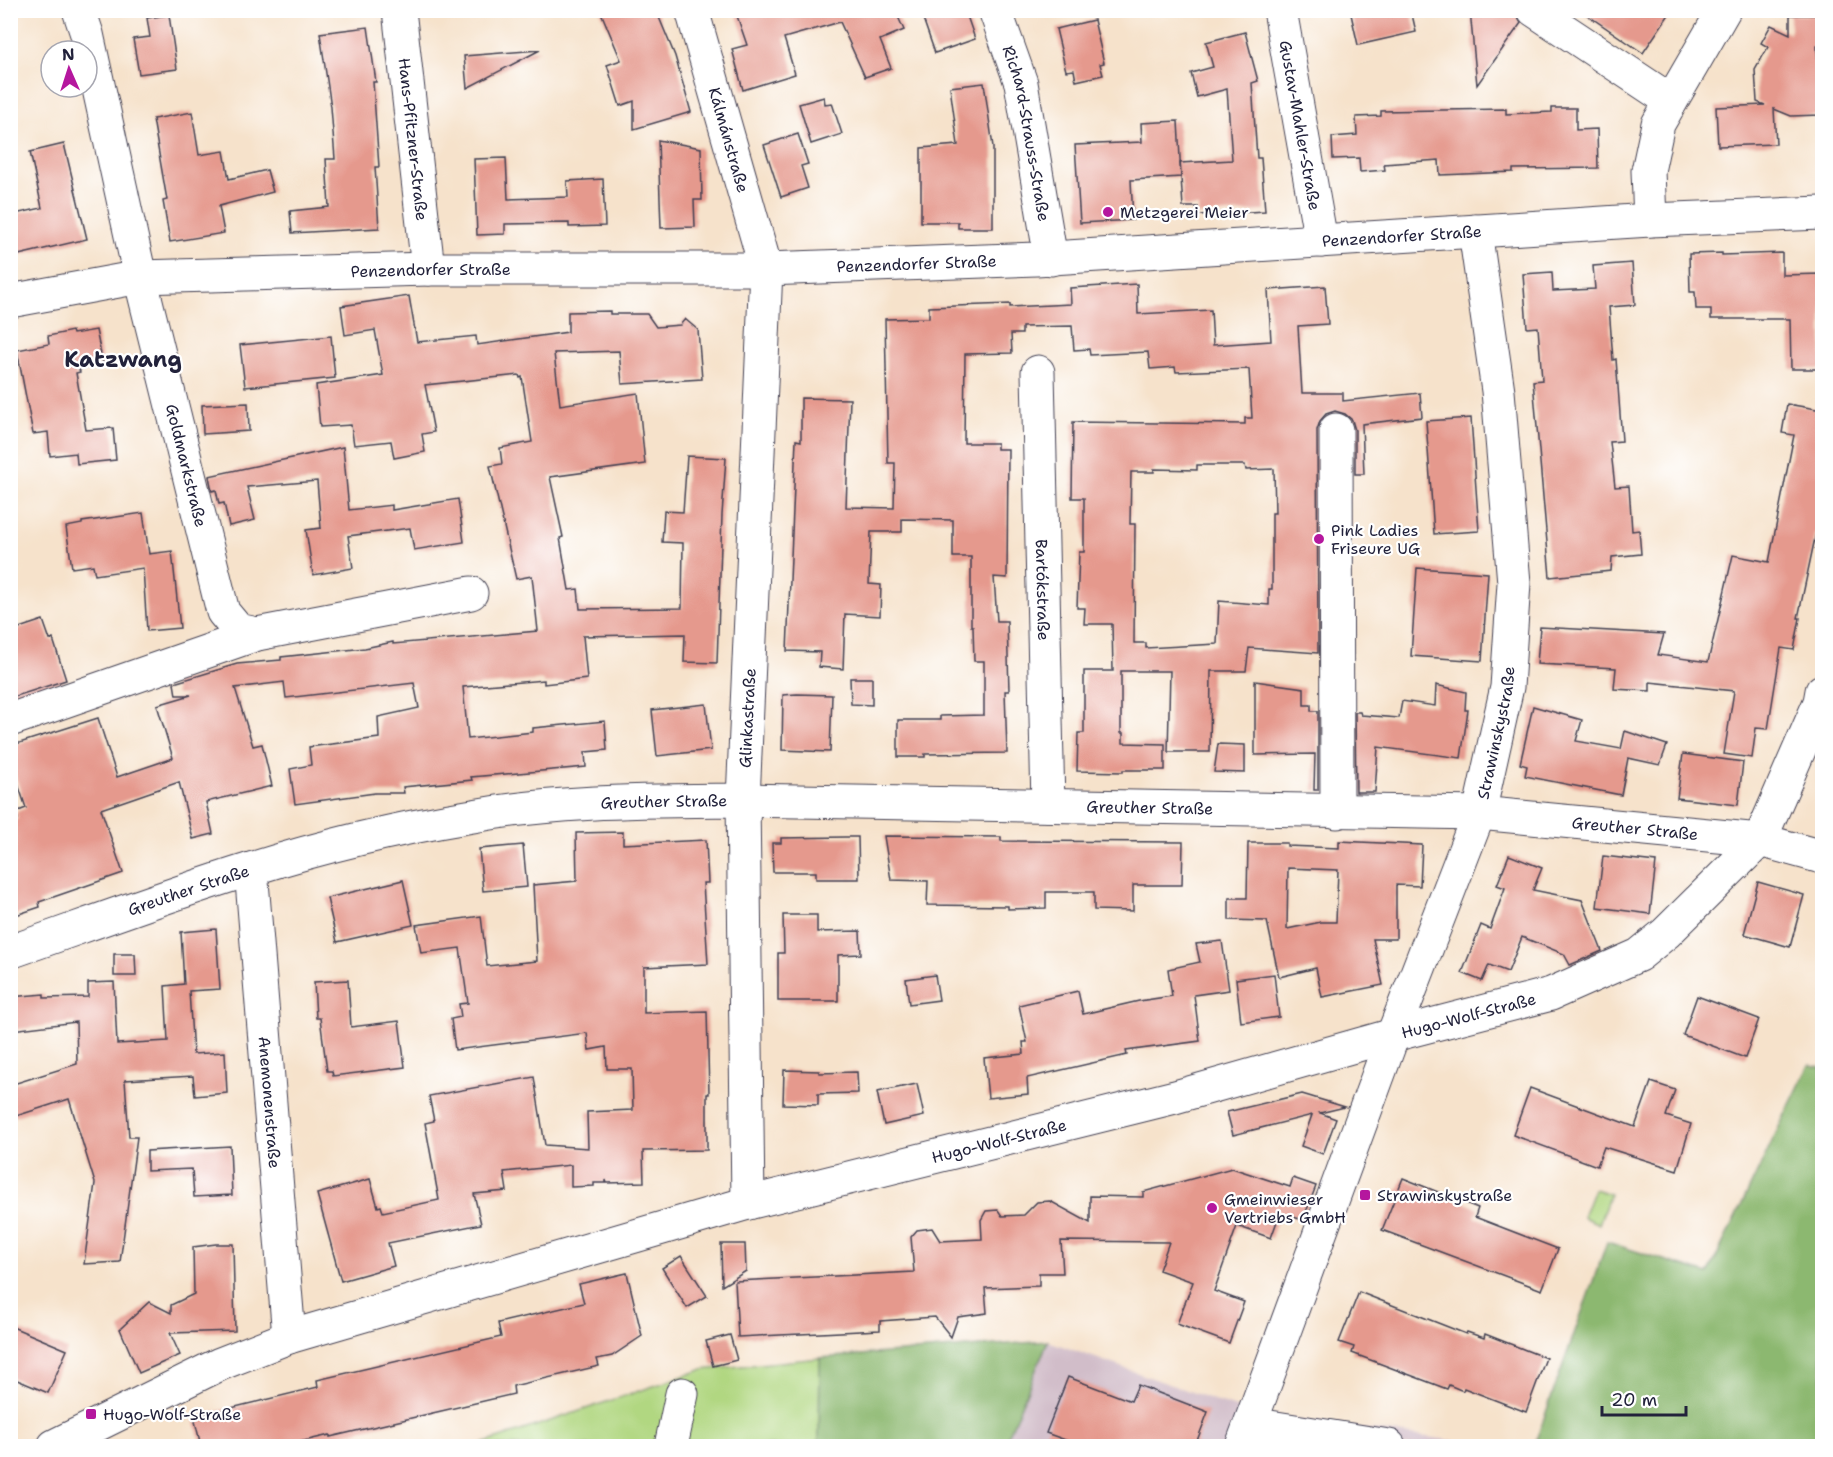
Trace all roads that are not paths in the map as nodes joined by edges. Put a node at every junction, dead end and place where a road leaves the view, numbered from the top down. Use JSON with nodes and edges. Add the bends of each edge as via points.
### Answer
{"nodes":[{"id":1,"x":80,"y":10,"type":"edge"},
{"id":2,"x":399,"y":10,"type":"edge"},
{"id":3,"x":692,"y":10,"type":"edge"},
{"id":4,"x":995,"y":10,"type":"edge"},
{"id":5,"x":1280,"y":10,"type":"edge"},
{"id":6,"x":1534,"y":10,"type":"edge"},
{"id":7,"x":1724,"y":10,"type":"edge"},
{"id":8,"x":1671,"y":101,"type":"junction"},
{"id":9,"x":1822,"y":213,"type":"edge"},
{"id":10,"x":1650,"y":220,"type":"junction"},
{"id":11,"x":1476,"y":231,"type":"junction"},
{"id":12,"x":1322,"y":241,"type":"junction"},
{"id":13,"x":1051,"y":259,"type":"junction"},
{"id":14,"x":428,"y":269,"type":"junction"},
{"id":15,"x":766,"y":269,"type":"junction"},
{"id":16,"x":140,"y":277,"type":"junction"},
{"id":17,"x":10,"y":301,"type":"edge"},
{"id":18,"x":1038,"y":372,"type":"dead end"},
{"id":19,"x":1336,"y":430,"type":"dead end"},
{"id":20,"x":471,"y":593,"type":"dead end"},
{"id":21,"x":256,"y":634,"type":"junction"},
{"id":22,"x":1822,"y":691,"type":"edge"},
{"id":23,"x":10,"y":720,"type":"edge"},
{"id":24,"x":743,"y":800,"type":"junction"},
{"id":25,"x":1048,"y":805,"type":"junction"},
{"id":26,"x":1337,"y":812,"type":"junction"},
{"id":27,"x":1479,"y":813,"type":"junction"},
{"id":28,"x":1760,"y":840,"type":"junction"},
{"id":29,"x":1822,"y":857,"type":"edge"},
{"id":30,"x":251,"y":869,"type":"junction"},
{"id":31,"x":10,"y":952,"type":"edge"},
{"id":32,"x":1393,"y":1035,"type":"junction"},
{"id":33,"x":748,"y":1203,"type":"junction"},
{"id":34,"x":289,"y":1337,"type":"junction"},
{"id":35,"x":682,"y":1394,"type":"dead end"},
{"id":36,"x":1246,"y":1435,"type":"edge"},
{"id":37,"x":68,"y":1444,"type":"edge"},
{"id":38,"x":671,"y":1446,"type":"edge"},
{"id":39,"x":1389,"y":1446,"type":"edge"}],
"edges":[{"from":1,"to":16,"type":"street","name":"Goldmarkstraße"},
{"from":2,"to":14,"type":"street","name":"Hans-Pfitzner-Straße"},
{"from":3,"to":15,"type":"street","name":"Kálmánstraße"},
{"from":4,"to":13,"type":"street","name":"Richard-Strauss-Straße","via":[[1021,83]]},
{"from":5,"to":12,"type":"street","name":"Gustav-Mahler-Straße"},
{"from":6,"to":8,"type":"street"},
{"from":7,"to":8,"type":"street"},
{"from":8,"to":10,"type":"street","via":[[1658,124],[1648,171]]},
{"from":9,"to":10,"type":"street","name":"Penzendorfer Straße"},
{"from":10,"to":11,"type":"street","name":"Penzendorfer Straße"},
{"from":11,"to":12,"type":"street","name":"Penzendorfer Straße"},
{"from":11,"to":27,"type":"street","name":"Strawinskystraße","via":[[1498,391],[1514,583],[1507,687]]},
{"from":12,"to":13,"type":"street","name":"Penzendorfer Straße"},
{"from":13,"to":15,"type":"street","name":"Penzendorfer Straße"},
{"from":14,"to":15,"type":"street","name":"Penzendorfer Straße"},
{"from":14,"to":16,"type":"street","name":"Penzendorfer Straße"},
{"from":15,"to":24,"type":"street","name":"Glinkastraße"},
{"from":16,"to":17,"type":"street","name":"Penzendorfer Straße"},
{"from":16,"to":21,"type":"street","name":"Goldmarkstraße","via":[[223,612],[238,630]]},
{"from":18,"to":25,"type":"street","name":"Bartókstraße"},
{"from":19,"to":26,"type":"street"},
{"from":20,"to":21,"type":"street"},
{"from":21,"to":23,"type":"street"},
{"from":22,"to":28,"type":"street","name":"Hugo-Wolf-Straße"},
{"from":24,"to":25,"type":"street","name":"Greuther Straße"},
{"from":24,"to":30,"type":"street","name":"Greuther Straße","via":[[541,806],[392,831]]},
{"from":24,"to":33,"type":"street","name":"Glinkastraße"},
{"from":25,"to":26,"type":"street","name":"Greuther Straße"},
{"from":26,"to":27,"type":"street","name":"Greuther Straße"},
{"from":27,"to":28,"type":"street","name":"Greuther Straße"},
{"from":27,"to":32,"type":"street","name":"Strawinskystraße"},
{"from":28,"to":29,"type":"street","name":"Greuther Straße"},
{"from":28,"to":32,"type":"street","name":"Hugo-Wolf-Straße","via":[[1639,955],[1551,994]]},
{"from":30,"to":31,"type":"street","name":"Greuther Straße"},
{"from":30,"to":34,"type":"street","name":"Anemonenstraße"},
{"from":32,"to":33,"type":"street","name":"Hugo-Wolf-Straße","via":[[1175,1097]]},
{"from":32,"to":36,"type":"street","name":"Strawinskystraße"},
{"from":33,"to":34,"type":"street","name":"Hugo-Wolf-Straße"},
{"from":34,"to":37,"type":"street","name":"Hugo-Wolf-Straße","via":[[220,1364]]},
{"from":35,"to":38,"type":"street"},
{"from":36,"to":39,"type":"street"}]}
